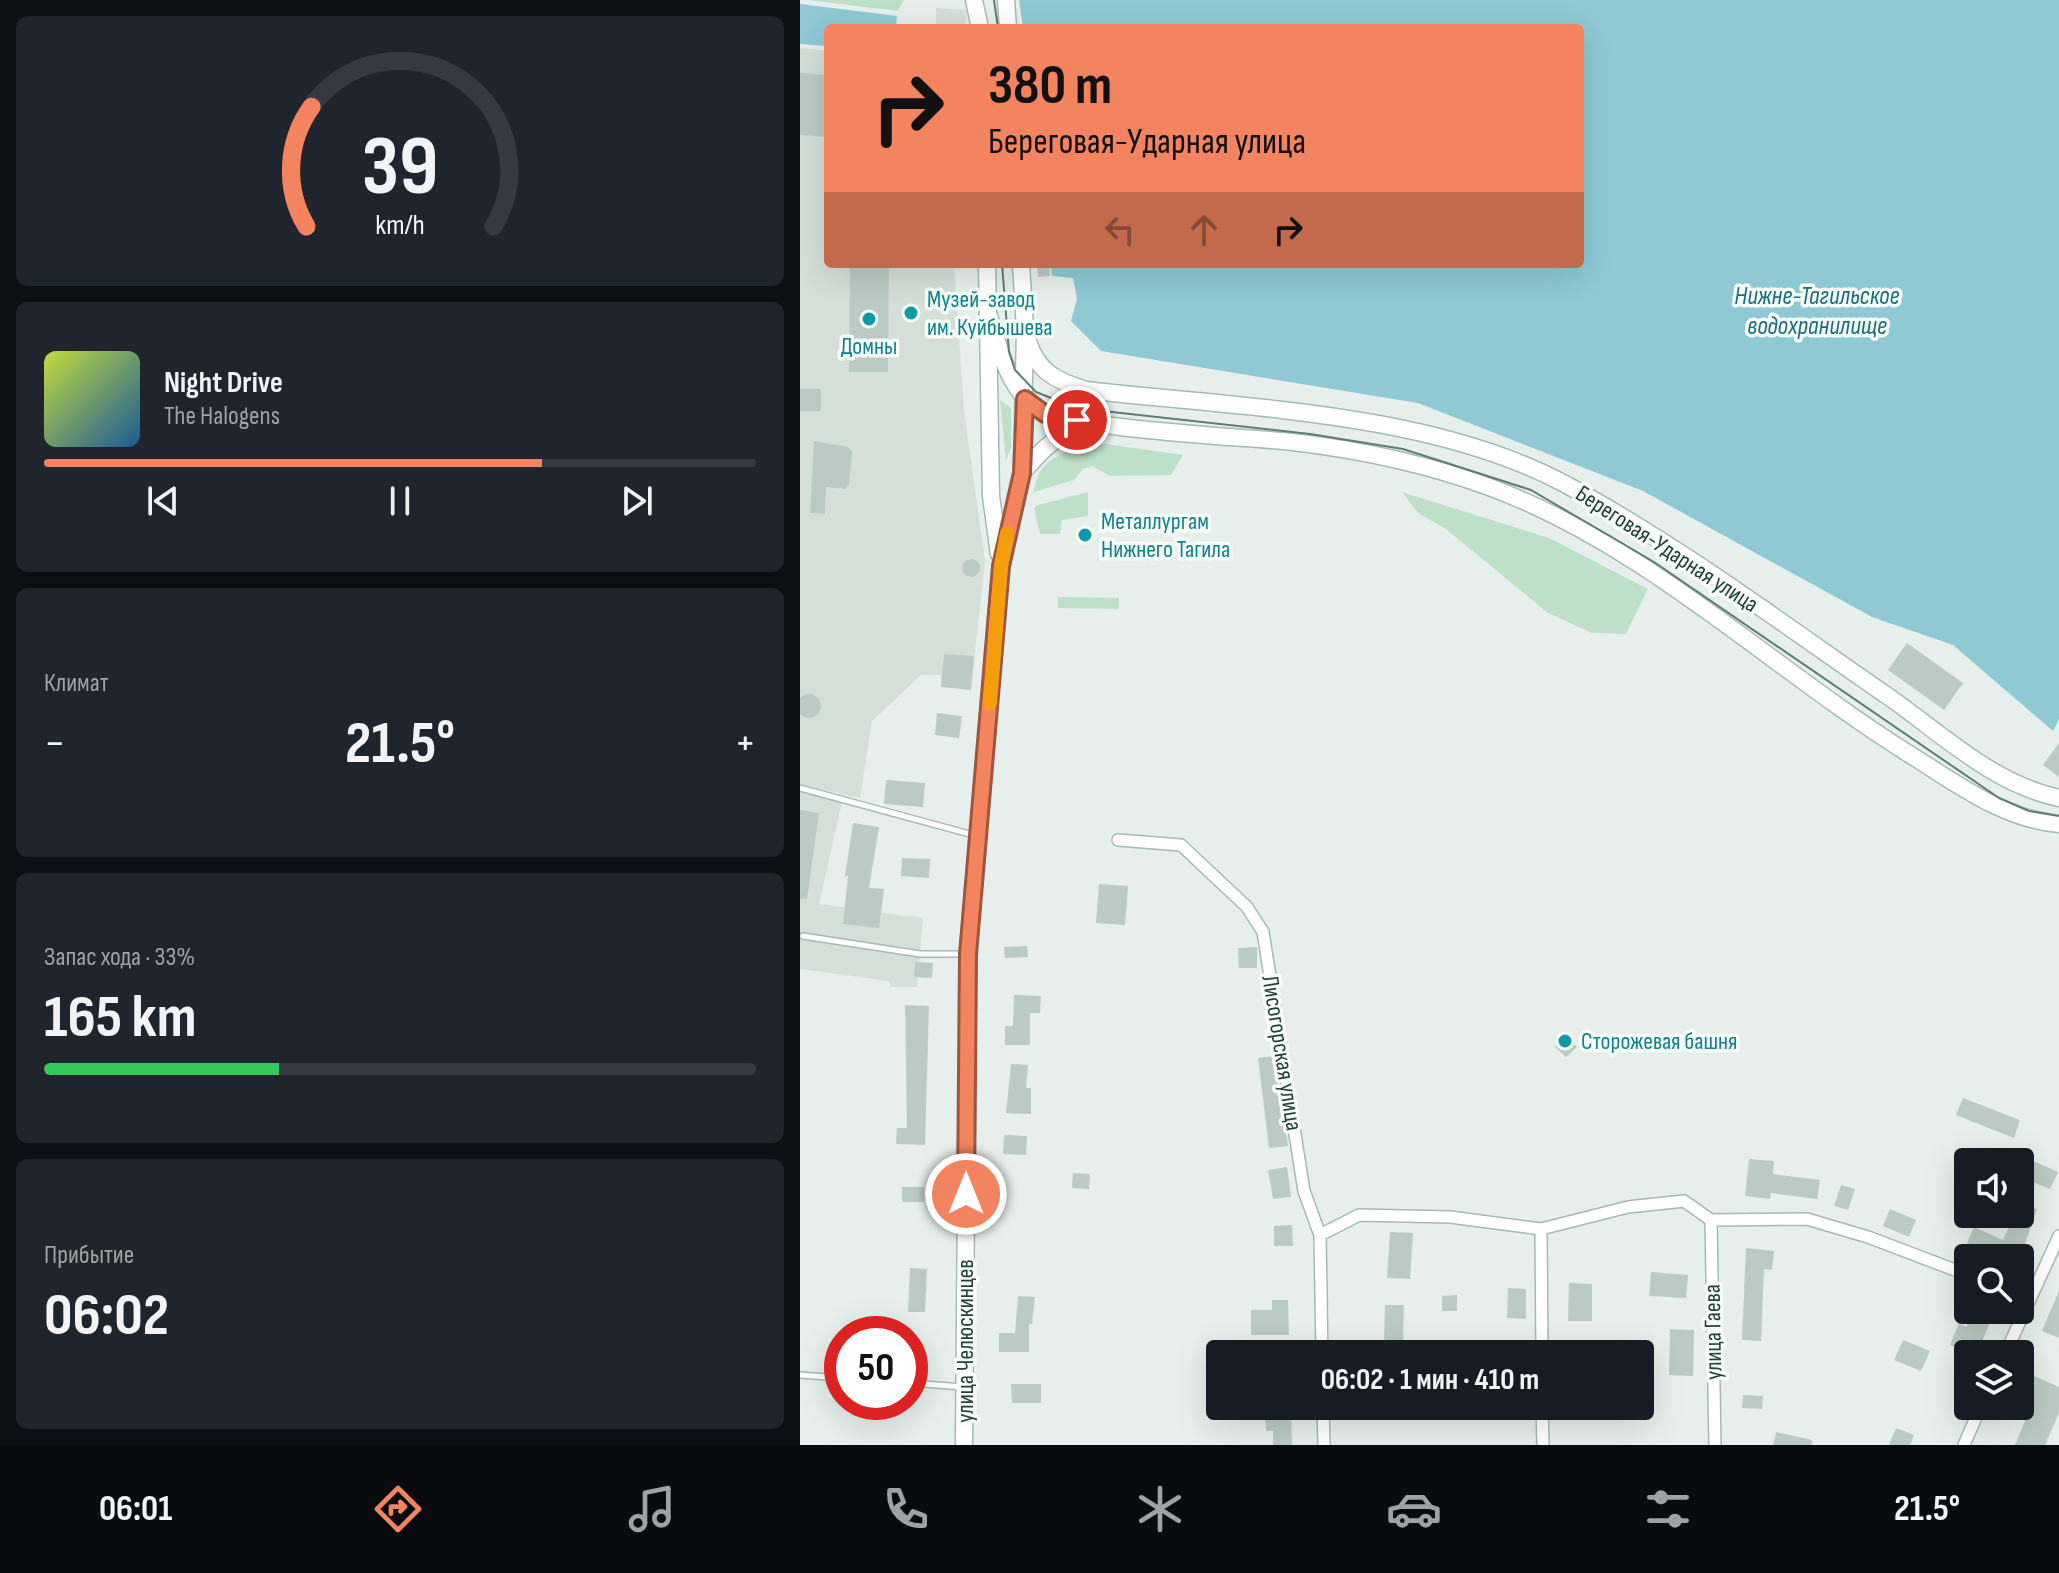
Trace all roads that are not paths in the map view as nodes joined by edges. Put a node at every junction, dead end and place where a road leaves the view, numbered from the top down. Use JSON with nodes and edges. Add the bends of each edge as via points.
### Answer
{"nodes":[{"id":1,"x":974,"y":0,"type":"edge"},
{"id":2,"x":1006,"y":0,"type":"edge"},
{"id":3,"x":979,"y":24,"type":"edge"},
{"id":4,"x":1008,"y":24,"type":"edge"},
{"id":5,"x":987,"y":268,"type":"edge"},
{"id":6,"x":1021,"y":268,"type":"edge"},
{"id":7,"x":989,"y":316,"type":"junction"},
{"id":8,"x":1025,"y":328,"type":"junction"},
{"id":9,"x":1025,"y":399,"type":"junction"},
{"id":10,"x":1101,"y":423,"type":"junction"},
{"id":11,"x":1022,"y":473,"type":"junction"},
{"id":12,"x":1001,"y":566,"type":"junction"},
{"id":13,"x":800,"y":788,"type":"edge"},
{"id":14,"x":2059,"y":798,"type":"edge"},
{"id":15,"x":2059,"y":824,"type":"edge"},
{"id":16,"x":978,"y":836,"type":"junction"},
{"id":17,"x":1118,"y":840,"type":"dead end"},
{"id":18,"x":803,"y":936,"type":"dead end"},
{"id":19,"x":968,"y":954,"type":"junction"},
{"id":20,"x":1711,"y":1220,"type":"junction"},
{"id":21,"x":1541,"y":1229,"type":"junction"},
{"id":22,"x":1320,"y":1235,"type":"junction"},
{"id":23,"x":2059,"y":1236,"type":"edge"},
{"id":24,"x":1954,"y":1270,"type":"edge"},
{"id":25,"x":2034,"y":1281,"type":"edge"},
{"id":26,"x":1322,"y":1340,"type":"edge"},
{"id":27,"x":1542,"y":1340,"type":"edge"},
{"id":28,"x":800,"y":1375,"type":"edge"},
{"id":29,"x":824,"y":1377,"type":"edge"},
{"id":30,"x":928,"y":1384,"type":"edge"},
{"id":31,"x":964,"y":1387,"type":"junction"},
{"id":32,"x":1323,"y":1420,"type":"edge"},
{"id":33,"x":1542,"y":1420,"type":"edge"},
{"id":34,"x":1975,"y":1420,"type":"edge"},
{"id":35,"x":964,"y":1445,"type":"edge"},
{"id":36,"x":1324,"y":1445,"type":"edge"},
{"id":37,"x":1543,"y":1445,"type":"edge"},
{"id":38,"x":1715,"y":1445,"type":"edge"},
{"id":39,"x":1964,"y":1445,"type":"edge"}],
"edges":[{"from":1,"to":3,"type":"main road"},
{"from":2,"to":4,"type":"main road"},
{"from":5,"to":7,"type":"main road","name":"улица Челюскинцев"},
{"from":6,"to":8,"type":"main road","name":"улица Челюскинцев"},
{"from":7,"to":9,"type":"main road","via":[[1007,369]]},
{"from":7,"to":12,"type":"main road","name":"улица Челюскинцев","via":[[991,496]]},
{"from":8,"to":9,"type":"main road","name":"улица Челюскинцев"},
{"from":8,"to":14,"type":"main road","name":"Береговая-Ударная улица","via":[[1031,351],[1054,380],[1086,390],[1385,426],[1475,449],[1561,482],[1725,584],[1987,768]]},
{"from":9,"to":10,"type":"main road","name":"Береговая-Ударная улица","via":[[1054,418]]},
{"from":9,"to":11,"type":"main road","name":"улица Челюскинцев"},
{"from":10,"to":11,"type":"main road","name":"Береговая-Ударная улица","via":[[1054,438]]},
{"from":10,"to":15,"type":"main road","name":"Береговая-Ударная улица","via":[[1401,459],[1526,501],[1629,558],[1850,717],[1990,805]]},
{"from":11,"to":12,"type":"main road","name":"улица Челюскинцев"},
{"from":12,"to":16,"type":"main road","name":"улица Челюскинцев"},
{"from":13,"to":16,"type":"lane"},
{"from":16,"to":19,"type":"main road","name":"улица Челюскинцев"},
{"from":17,"to":22,"type":"street","name":"Лисогорская улица","via":[[1181,845],[1247,907],[1263,932],[1304,1191]]},
{"from":18,"to":19,"type":"lane","via":[[920,954]]},
{"from":19,"to":31,"type":"main road","name":"улица Челюскинцев"},
{"from":20,"to":21,"type":"street","via":[[1684,1201],[1628,1207]]},
{"from":20,"to":24,"type":"street","via":[[1807,1219]]},
{"from":20,"to":38,"type":"street","name":"улица Гаева"},
{"from":21,"to":22,"type":"street","via":[[1450,1217],[1359,1215]]},
{"from":21,"to":27,"type":"street"},
{"from":22,"to":26,"type":"street","name":"Лисогорская улица"},
{"from":23,"to":25,"type":"street"},
{"from":28,"to":29,"type":"lane"},
{"from":30,"to":31,"type":"lane"},
{"from":31,"to":35,"type":"main road","name":"улица Челюскинцев"},
{"from":32,"to":36,"type":"street"},
{"from":33,"to":37,"type":"street"},
{"from":34,"to":39,"type":"street"}]}
